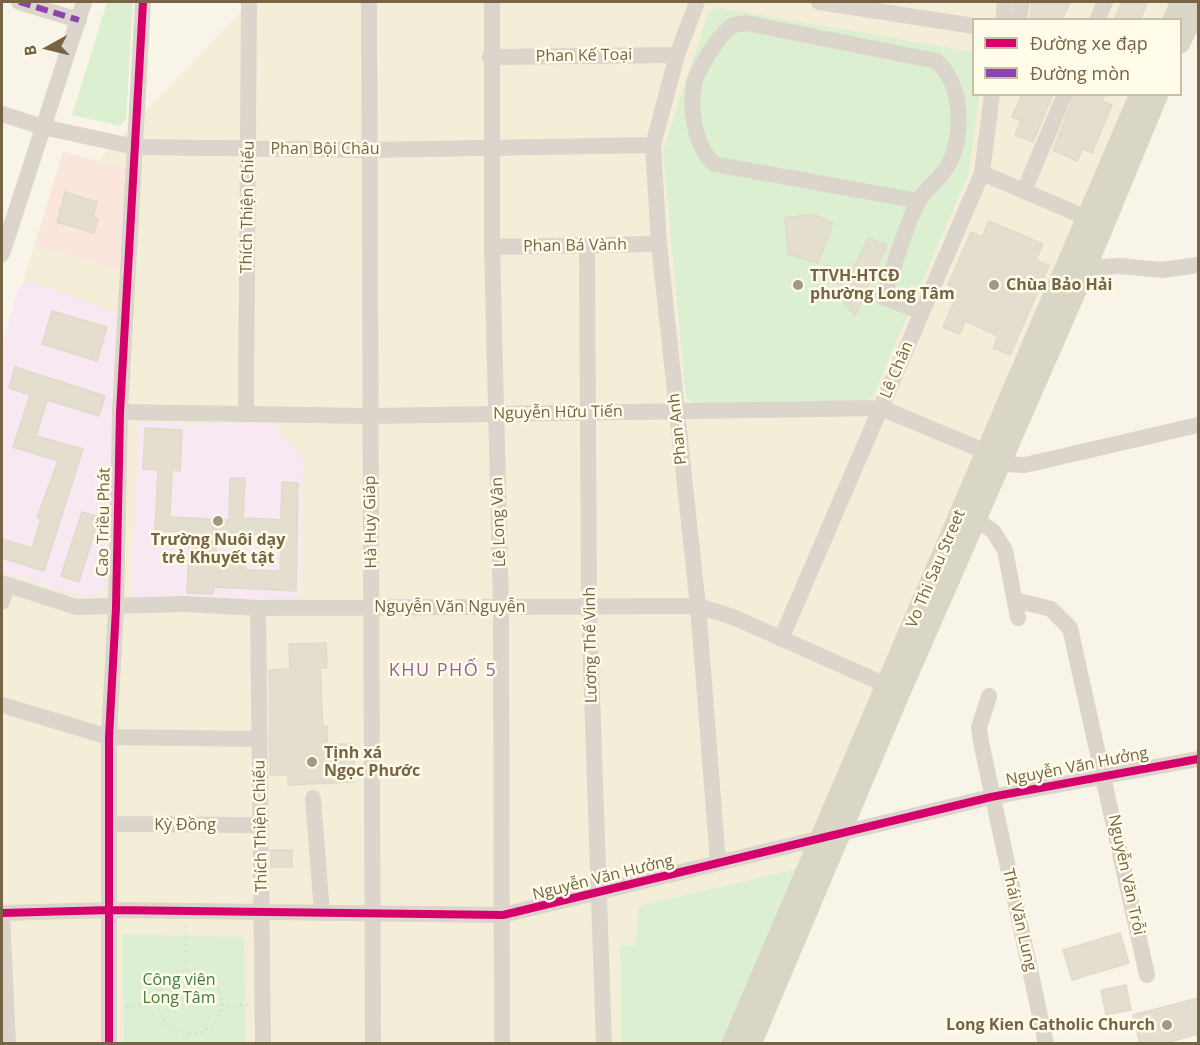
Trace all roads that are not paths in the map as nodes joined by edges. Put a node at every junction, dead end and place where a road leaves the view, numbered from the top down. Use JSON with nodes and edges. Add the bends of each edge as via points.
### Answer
{"nodes":[{"id":1,"x":19,"y":2,"type":"edge"},
{"id":2,"x":84,"y":2,"type":"edge"},
{"id":3,"x":143,"y":2,"type":"edge"},
{"id":4,"x":249,"y":2,"type":"edge"},
{"id":5,"x":369,"y":2,"type":"edge"},
{"id":6,"x":492,"y":2,"type":"edge"},
{"id":7,"x":697,"y":2,"type":"edge"},
{"id":8,"x":819,"y":2,"type":"edge"},
{"id":9,"x":1005,"y":2,"type":"edge"},
{"id":10,"x":1022,"y":2,"type":"edge"},
{"id":11,"x":1105,"y":2,"type":"edge"},
{"id":12,"x":1003,"y":18,"type":"edge"},
{"id":13,"x":1018,"y":18,"type":"edge"},
{"id":14,"x":1098,"y":18,"type":"edge"},
{"id":15,"x":79,"y":20,"type":"junction"},
{"id":16,"x":972,"y":26,"type":"edge"},
{"id":17,"x":677,"y":55,"type":"junction"},
{"id":18,"x":490,"y":57,"type":"junction"},
{"id":19,"x":992,"y":96,"type":"edge"},
{"id":20,"x":1064,"y":96,"type":"edge"},
{"id":21,"x":1139,"y":96,"type":"edge"},
{"id":22,"x":1157,"y":96,"type":"edge"},
{"id":23,"x":2,"y":114,"type":"edge"},
{"id":24,"x":43,"y":127,"type":"junction"},
{"id":25,"x":653,"y":145,"type":"junction"},
{"id":26,"x":135,"y":147,"type":"junction"},
{"id":27,"x":493,"y":147,"type":"junction"},
{"id":28,"x":249,"y":149,"type":"junction"},
{"id":29,"x":369,"y":150,"type":"junction"},
{"id":30,"x":982,"y":173,"type":"junction"},
{"id":31,"x":1024,"y":192,"type":"junction"},
{"id":32,"x":919,"y":201,"type":"junction"},
{"id":33,"x":1087,"y":219,"type":"junction"},
{"id":34,"x":659,"y":244,"type":"junction"},
{"id":35,"x":492,"y":247,"type":"junction"},
{"id":36,"x":587,"y":247,"type":"junction"},
{"id":37,"x":2,"y":254,"type":"edge"},
{"id":38,"x":1198,"y":265,"type":"edge"},
{"id":39,"x":1086,"y":268,"type":"junction"},
{"id":40,"x":922,"y":312,"type":"junction"},
{"id":41,"x":881,"y":408,"type":"junction"},
{"id":42,"x":676,"y":411,"type":"junction"},
{"id":43,"x":120,"y":412,"type":"junction"},
{"id":44,"x":246,"y":412,"type":"junction"},
{"id":45,"x":588,"y":412,"type":"junction"},
{"id":46,"x":495,"y":413,"type":"junction"},
{"id":47,"x":369,"y":416,"type":"junction"},
{"id":48,"x":1198,"y":425,"type":"edge"},
{"id":49,"x":994,"y":458,"type":"junction"},
{"id":50,"x":977,"y":520,"type":"junction"},
{"id":51,"x":4,"y":584,"type":"edge"},
{"id":52,"x":1015,"y":600,"type":"junction"},
{"id":53,"x":2,"y":602,"type":"edge"},
{"id":54,"x":373,"y":606,"type":"junction"},
{"id":55,"x":698,"y":606,"type":"junction"},
{"id":56,"x":589,"y":607,"type":"junction"},
{"id":57,"x":116,"y":608,"type":"junction"},
{"id":58,"x":258,"y":608,"type":"junction"},
{"id":59,"x":501,"y":608,"type":"junction"},
{"id":60,"x":1018,"y":618,"type":"dead end"},
{"id":61,"x":781,"y":639,"type":"junction"},
{"id":62,"x":886,"y":685,"type":"junction"},
{"id":63,"x":989,"y":696,"type":"dead end"},
{"id":64,"x":2,"y":705,"type":"edge"},
{"id":65,"x":109,"y":737,"type":"junction"},
{"id":66,"x":260,"y":740,"type":"junction"},
{"id":67,"x":1198,"y":759,"type":"edge"},
{"id":68,"x":1104,"y":776,"type":"junction"},
{"id":69,"x":991,"y":797,"type":"junction"},
{"id":70,"x":313,"y":798,"type":"dead end"},
{"id":71,"x":110,"y":824,"type":"junction"},
{"id":72,"x":261,"y":825,"type":"junction"},
{"id":73,"x":829,"y":837,"type":"junction"},
{"id":74,"x":718,"y":863,"type":"junction"},
{"id":75,"x":598,"y":893,"type":"junction"},
{"id":76,"x":111,"y":910,"type":"junction"},
{"id":77,"x":2,"y":913,"type":"edge"},
{"id":78,"x":262,"y":913,"type":"junction"},
{"id":79,"x":322,"y":913,"type":"junction"},
{"id":80,"x":373,"y":914,"type":"junction"},
{"id":81,"x":503,"y":915,"type":"junction"},
{"id":82,"x":1148,"y":975,"type":"dead end"},
{"id":83,"x":8,"y":1044,"type":"edge"},
{"id":84,"x":109,"y":1044,"type":"edge"},
{"id":85,"x":264,"y":1044,"type":"edge"},
{"id":86,"x":373,"y":1044,"type":"edge"},
{"id":87,"x":502,"y":1044,"type":"edge"},
{"id":88,"x":603,"y":1044,"type":"edge"},
{"id":89,"x":732,"y":1044,"type":"edge"},
{"id":90,"x":751,"y":1044,"type":"edge"},
{"id":91,"x":1046,"y":1044,"type":"edge"}],
"edges":[{"from":1,"to":15,"type":"street"},
{"from":2,"to":15,"type":"street"},
{"from":3,"to":26,"type":"street","name":"Cao Triều Phát"},
{"from":4,"to":28,"type":"street","name":"Thích Thiện Chiếu"},
{"from":5,"to":29,"type":"street","name":"Hà Huy Giáp"},
{"from":6,"to":18,"type":"street","name":"Lê Long Vân"},
{"from":7,"to":17,"type":"street","name":"Phan Anh"},
{"from":8,"to":16,"type":"street"},
{"from":9,"to":12,"type":"street"},
{"from":10,"to":13,"type":"street"},
{"from":11,"to":14,"type":"street"},
{"from":15,"to":24,"type":"street"},
{"from":17,"to":18,"type":"street","name":"Phan Kế Toại"},
{"from":17,"to":25,"type":"street","name":"Phan Anh"},
{"from":18,"to":27,"type":"street","name":"Lê Long Vân"},
{"from":19,"to":30,"type":"street","name":"Lê Chân"},
{"from":20,"to":31,"type":"street"},
{"from":21,"to":33,"type":"main road","name":"Vo Thi Sau Street"},
{"from":22,"to":39,"type":"main road","name":"Vo Thi Sau Street"},
{"from":23,"to":24,"type":"street","name":"Phan Bội Châu"},
{"from":24,"to":26,"type":"street","name":"Phan Bội Châu"},
{"from":24,"to":37,"type":"street"},
{"from":25,"to":27,"type":"street","name":"Phan Bội Châu"},
{"from":25,"to":34,"type":"street","name":"Phan Anh"},
{"from":26,"to":28,"type":"street","name":"Phan Bội Châu"},
{"from":26,"to":43,"type":"street","name":"Cao Triều Phát"},
{"from":27,"to":29,"type":"street","name":"Phan Bội Châu"},
{"from":27,"to":35,"type":"street","name":"Lê Long Vân"},
{"from":28,"to":29,"type":"street","name":"Phan Bội Châu"},
{"from":28,"to":44,"type":"street","name":"Thích Thiện Chiếu"},
{"from":29,"to":47,"type":"street","name":"Hà Huy Giáp"},
{"from":30,"to":31,"type":"street"},
{"from":30,"to":40,"type":"street","name":"Lê Chân"},
{"from":31,"to":33,"type":"street"},
{"from":32,"to":32,"type":"street","via":[[714,164],[707,158],[698,136],[693,100],[694,84],[722,36],[735,24],[746,24],[936,61],[952,82],[957,135],[948,166]]},
{"from":32,"to":40,"type":"street","via":[[884,297]]},
{"from":33,"to":49,"type":"main road","name":"Vo Thi Sau Street"},
{"from":34,"to":36,"type":"street","name":"Phan Bá Vành"},
{"from":34,"to":42,"type":"street","name":"Phan Anh"},
{"from":35,"to":36,"type":"street","name":"Phan Bá Vành"},
{"from":35,"to":46,"type":"street","name":"Lê Long Vân"},
{"from":36,"to":45,"type":"street","name":"Lương Thế Vinh"},
{"from":38,"to":39,"type":"street","via":[[1162,270]]},
{"from":39,"to":49,"type":"main road","name":"Vo Thi Sau Street"},
{"from":40,"to":41,"type":"street","name":"Lê Chân"},
{"from":41,"to":42,"type":"street","name":"Nguyễn Hữu Tiến"},
{"from":41,"to":49,"type":"street","name":"Nguyễn Hữu Tiến"},
{"from":41,"to":61,"type":"street","name":"Lê Chân"},
{"from":42,"to":45,"type":"street","name":"Nguyễn Hữu Tiến"},
{"from":42,"to":55,"type":"street","name":"Phan Anh"},
{"from":43,"to":44,"type":"street","name":"Nguyễn Hữu Tiến"},
{"from":43,"to":57,"type":"street","name":"Cao Triều Phát"},
{"from":44,"to":47,"type":"street","name":"Nguyễn Hữu Tiến"},
{"from":45,"to":46,"type":"street","name":"Nguyễn Hữu Tiến"},
{"from":45,"to":56,"type":"street","name":"Lương Thế Vinh"},
{"from":46,"to":47,"type":"street","name":"Nguyễn Hữu Tiến"},
{"from":46,"to":59,"type":"street","name":"Lê Long Vân"},
{"from":47,"to":54,"type":"street","name":"Hà Huy Giáp"},
{"from":48,"to":49,"type":"street","via":[[1025,465]]},
{"from":49,"to":50,"type":"main road","name":"Vo Thi Sau Street"},
{"from":49,"to":62,"type":"main road","name":"Vo Thi Sau Street"},
{"from":50,"to":52,"type":"street","via":[[993,531],[1005,550]]},
{"from":50,"to":73,"type":"main road","name":"Vo Thi Sau Street"},
{"from":51,"to":53,"type":"street"},
{"from":51,"to":57,"type":"street","name":"Nguyễn Văn Nguyễn","via":[[76,607]]},
{"from":52,"to":60,"type":"street"},
{"from":52,"to":68,"type":"street","name":"Nguyễn Văn Trỗi","via":[[1051,609],[1070,628]]},
{"from":54,"to":58,"type":"street","name":"Nguyễn Văn Nguyễn"},
{"from":54,"to":59,"type":"street","name":"Nguyễn Văn Nguyễn"},
{"from":54,"to":80,"type":"street","name":"Hà Huy Giáp"},
{"from":55,"to":56,"type":"street","name":"Nguyễn Văn Nguyễn"},
{"from":55,"to":61,"type":"street","name":"Nguyễn Văn Nguyễn"},
{"from":55,"to":74,"type":"street","name":"Phan Anh"},
{"from":56,"to":59,"type":"street","name":"Nguyễn Văn Nguyễn"},
{"from":56,"to":75,"type":"street","name":"Lương Thế Vinh"},
{"from":57,"to":58,"type":"street","name":"Nguyễn Văn Nguyễn","via":[[184,604]]},
{"from":57,"to":65,"type":"street","name":"Cao Triều Phát"},
{"from":58,"to":66,"type":"street","name":"Thích Thiện Chiếu"},
{"from":59,"to":81,"type":"street","name":"Lê Long Vân"},
{"from":61,"to":62,"type":"street","name":"Nguyễn Văn Nguyễn"},
{"from":62,"to":73,"type":"main road","name":"Vo Thi Sau Street"},
{"from":63,"to":69,"type":"street","name":"Thái Văn Lung","via":[[979,728]]},
{"from":64,"to":65,"type":"street"},
{"from":65,"to":66,"type":"street"},
{"from":65,"to":71,"type":"street","name":"Cao Triều Phát"},
{"from":66,"to":72,"type":"street","name":"Thích Thiện Chiếu"},
{"from":67,"to":68,"type":"street","name":"Nguyễn Văn Hưởng"},
{"from":68,"to":69,"type":"street","name":"Nguyễn Văn Hưởng"},
{"from":68,"to":82,"type":"street","name":"Nguyễn Văn Trỗi"},
{"from":69,"to":73,"type":"street","name":"Nguyễn Văn Hưởng"},
{"from":69,"to":91,"type":"street","name":"Thái Văn Lung"},
{"from":70,"to":79,"type":"street"},
{"from":71,"to":72,"type":"street","name":"Kỳ Đồng"},
{"from":71,"to":76,"type":"street","name":"Cao Triều Phát"},
{"from":72,"to":78,"type":"street","name":"Thích Thiện Chiếu"},
{"from":73,"to":74,"type":"street","name":"Nguyễn Văn Hưởng"},
{"from":73,"to":89,"type":"main road","name":"Vo Thi Sau Street"},
{"from":73,"to":90,"type":"main road","name":"Vo Thi Sau Street"},
{"from":74,"to":75,"type":"street","name":"Nguyễn Văn Hưởng"},
{"from":75,"to":81,"type":"street","name":"Nguyễn Văn Hưởng"},
{"from":75,"to":88,"type":"street","name":"Lương Thế Vinh"},
{"from":76,"to":77,"type":"street","name":"Nguyễn Văn Hưởng"},
{"from":76,"to":78,"type":"street","name":"Nguyễn Văn Hưởng"},
{"from":76,"to":84,"type":"street","name":"Cao Triều Phát"},
{"from":77,"to":83,"type":"street"},
{"from":78,"to":79,"type":"street","name":"Nguyễn Văn Hưởng"},
{"from":78,"to":85,"type":"street","name":"Thích Thiện Chiếu"},
{"from":79,"to":80,"type":"street","name":"Nguyễn Văn Hưởng"},
{"from":80,"to":81,"type":"street","name":"Nguyễn Văn Hưởng"},
{"from":80,"to":86,"type":"street","name":"Hà Huy Giáp"},
{"from":81,"to":87,"type":"street","name":"Lê Long Vân"}]}
